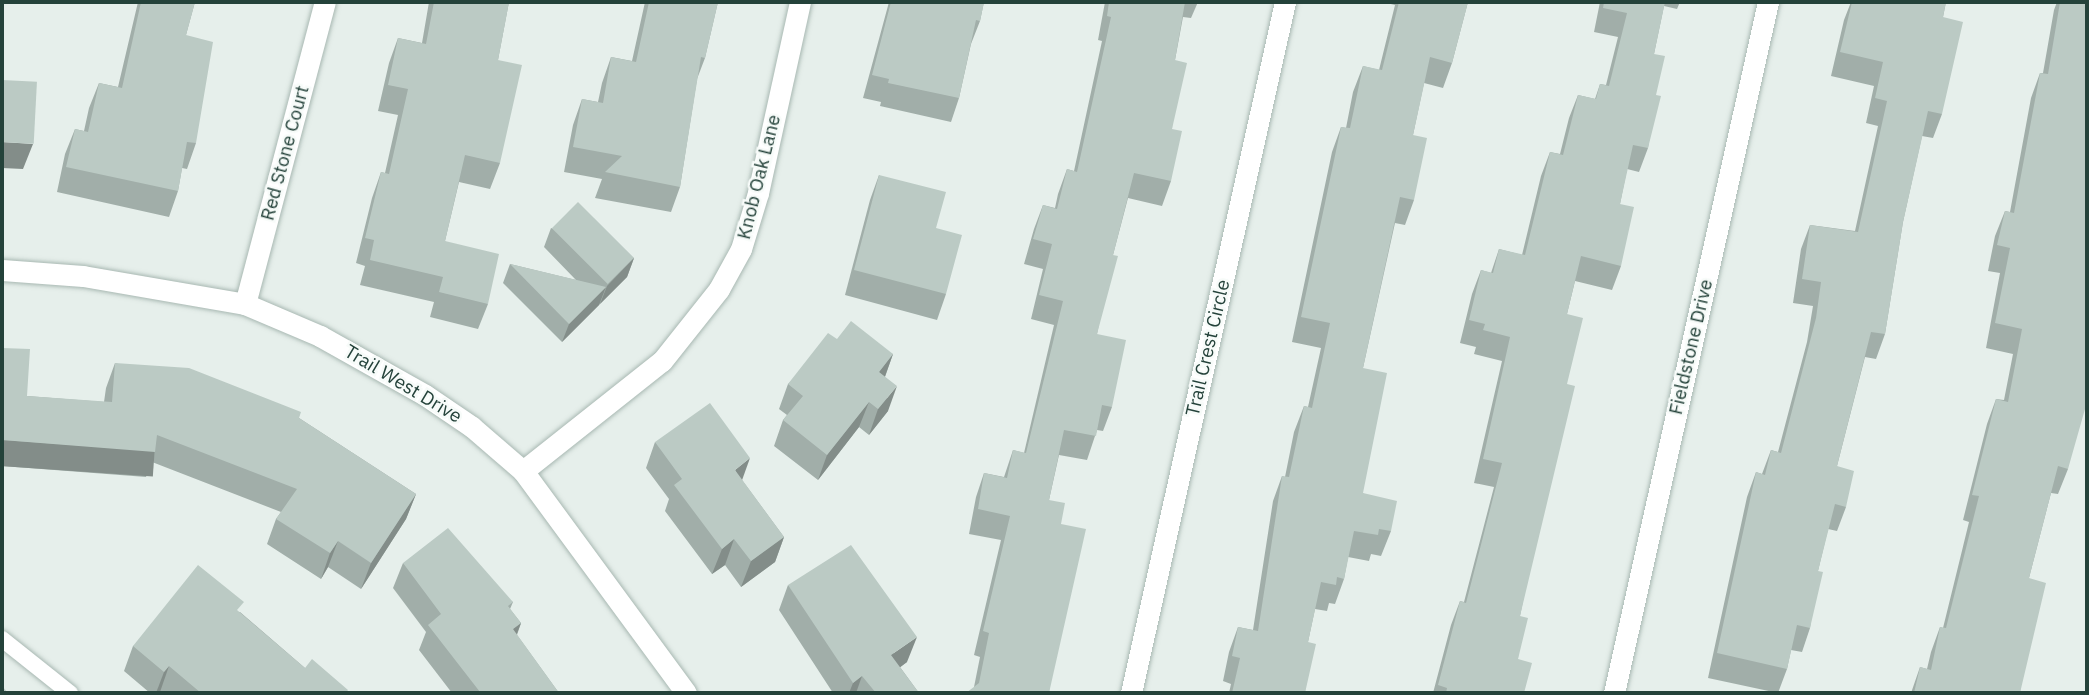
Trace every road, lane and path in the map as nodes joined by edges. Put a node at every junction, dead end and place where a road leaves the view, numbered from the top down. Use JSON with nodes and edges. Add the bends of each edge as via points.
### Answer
{"nodes":[{"id":1,"x":325,"y":2,"type":"edge"},
{"id":2,"x":800,"y":2,"type":"edge"},
{"id":3,"x":1285,"y":2,"type":"edge"},
{"id":4,"x":1768,"y":2,"type":"edge"},
{"id":5,"x":2,"y":270,"type":"edge"},
{"id":6,"x":245,"y":304,"type":"junction"},
{"id":7,"x":523,"y":471,"type":"junction"},
{"id":8,"x":2,"y":639,"type":"edge"},
{"id":9,"x":70,"y":693,"type":"edge"},
{"id":10,"x":686,"y":693,"type":"edge"},
{"id":11,"x":1131,"y":693,"type":"edge"},
{"id":12,"x":1614,"y":693,"type":"edge"}],
"edges":[{"from":1,"to":6,"type":"street","name":"Red Stone Court"},
{"from":2,"to":7,"type":"street","name":"Knob Oak Lane","via":[[758,193],[741,249],[719,289],[662,361]]},
{"from":3,"to":11,"type":"street","name":"Trail Crest Circle"},
{"from":4,"to":12,"type":"street","name":"Fieldstone Drive"},
{"from":5,"to":6,"type":"street","name":"Trail West Drive","via":[[109,280]]},
{"from":6,"to":7,"type":"street","name":"Trail West Drive","via":[[320,336],[425,395],[472,426]]},
{"from":7,"to":10,"type":"street","name":"Trail West Drive"},
{"from":8,"to":9,"type":"lane"}]}
